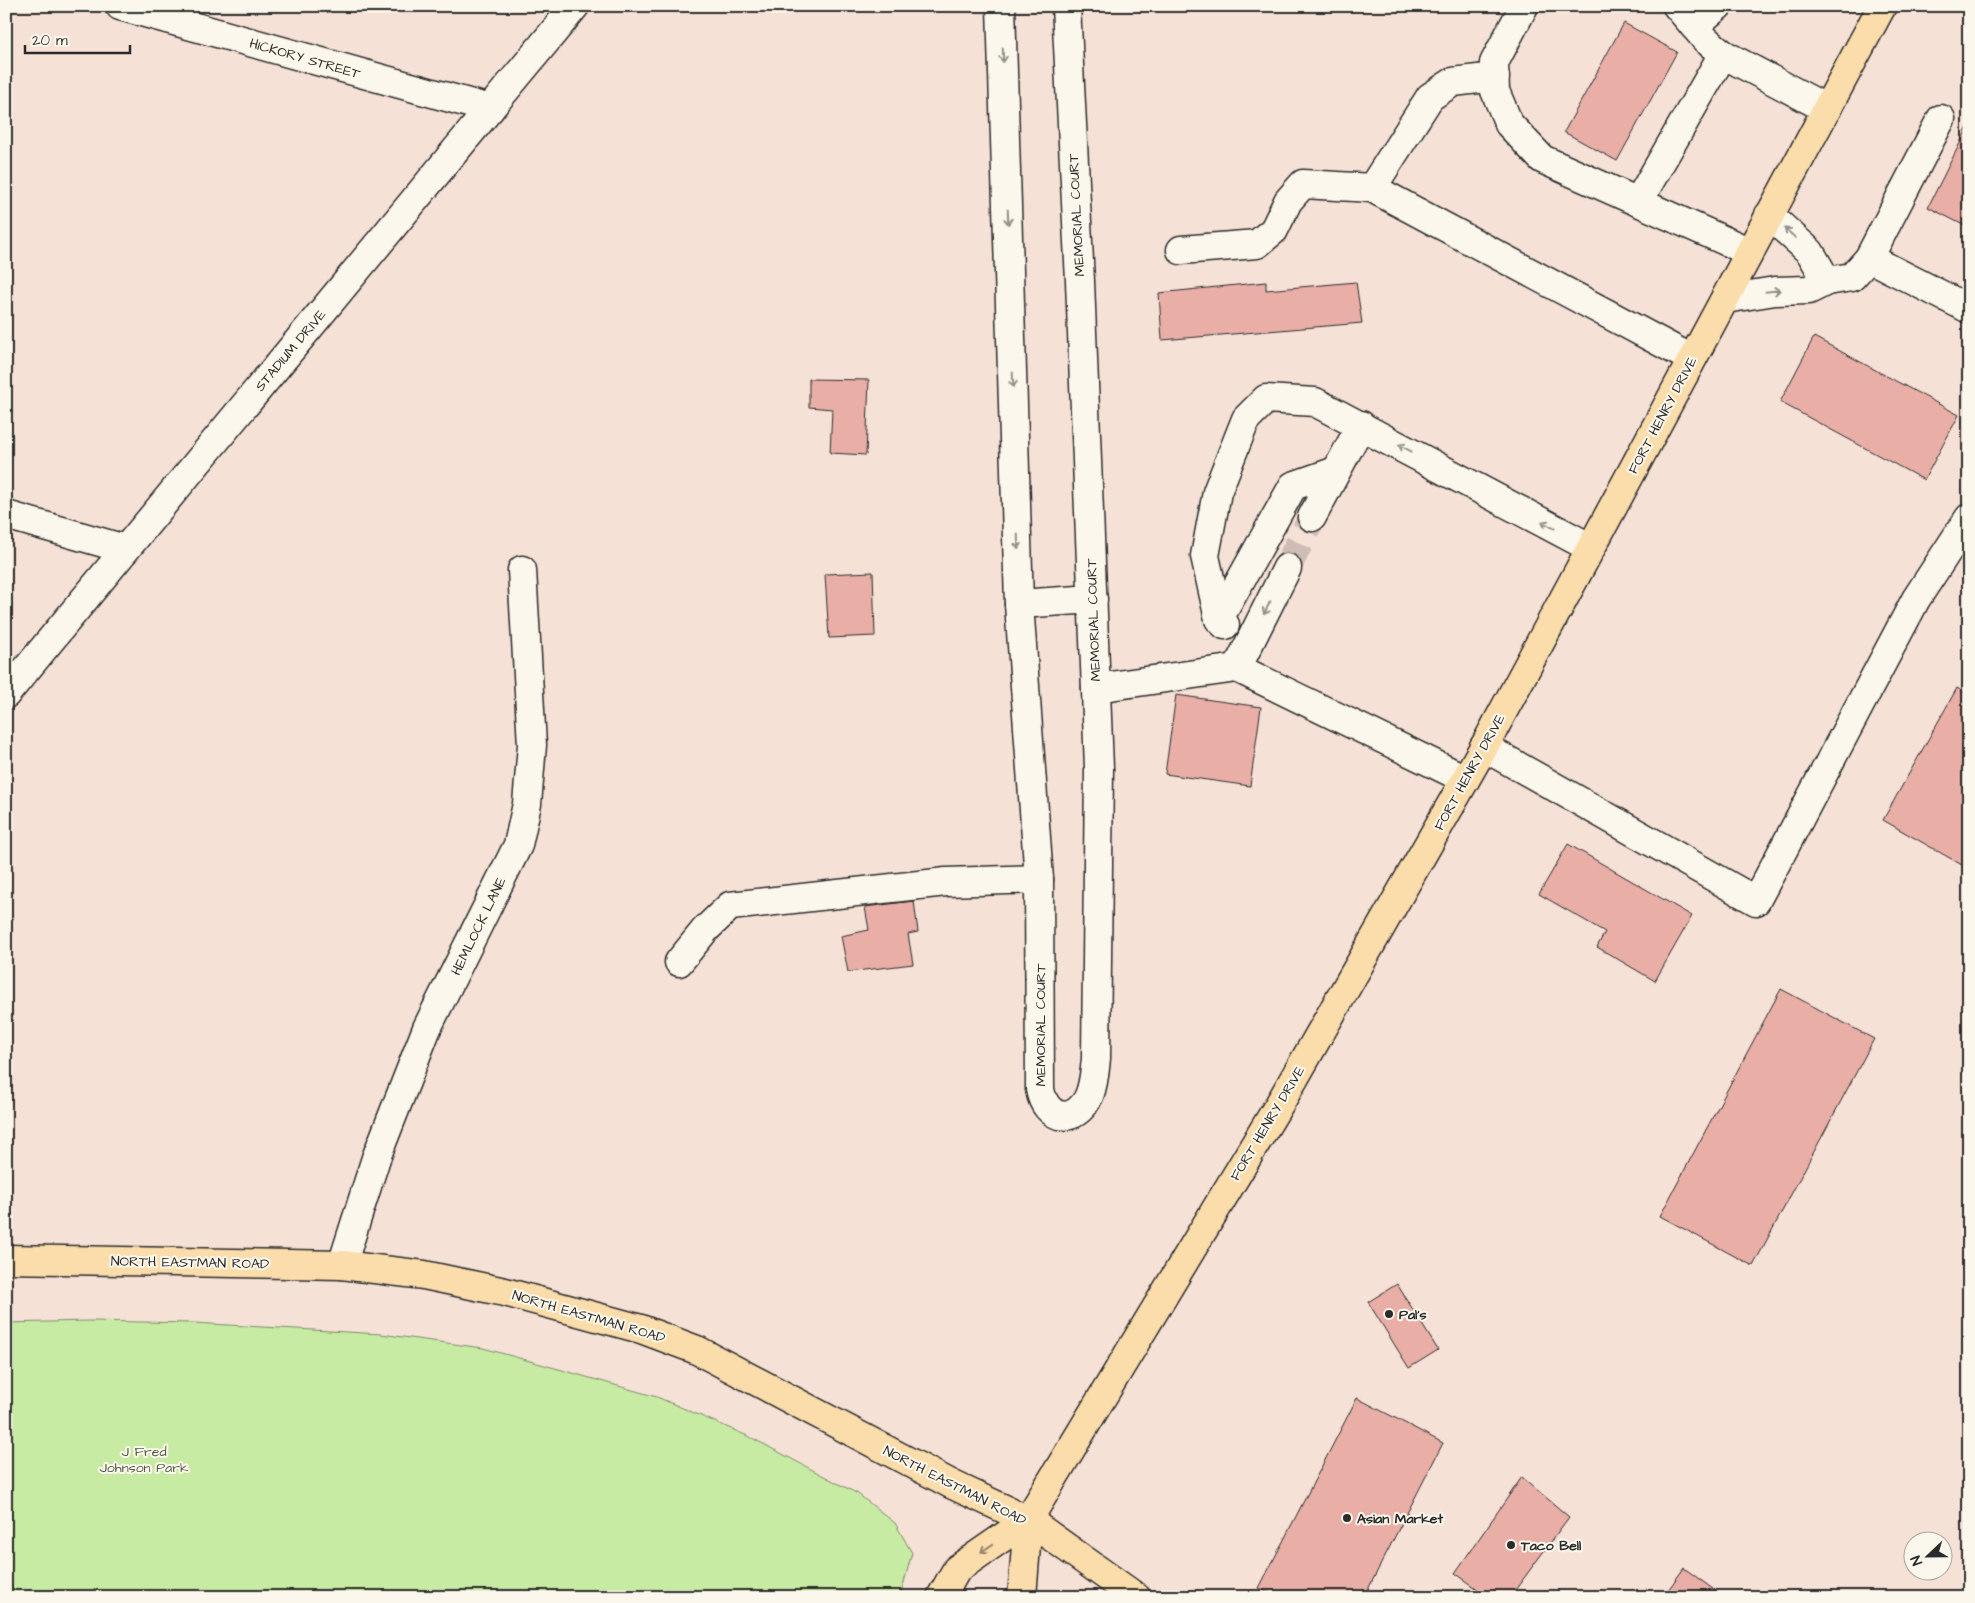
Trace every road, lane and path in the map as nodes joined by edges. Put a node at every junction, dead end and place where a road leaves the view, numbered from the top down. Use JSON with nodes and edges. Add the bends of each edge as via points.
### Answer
{"nodes":[{"id":1,"x":120,"y":6,"type":"edge"},
{"id":2,"x":575,"y":6,"type":"edge"},
{"id":3,"x":1002,"y":6,"type":"edge"},
{"id":4,"x":1066,"y":6,"type":"edge"},
{"id":5,"x":1524,"y":6,"type":"edge"},
{"id":6,"x":1718,"y":6,"type":"edge"},
{"id":7,"x":1871,"y":14,"type":"edge"},
{"id":8,"x":1685,"y":16,"type":"edge"},
{"id":9,"x":1723,"y":54,"type":"junction"},
{"id":10,"x":1494,"y":77,"type":"junction"},
{"id":11,"x":490,"y":109,"type":"junction"},
{"id":12,"x":1827,"y":109,"type":"junction"},
{"id":13,"x":1941,"y":119,"type":"dead end"},
{"id":14,"x":1372,"y":188,"type":"junction"},
{"id":15,"x":1638,"y":202,"type":"junction"},
{"id":16,"x":1770,"y":215,"type":"junction"},
{"id":17,"x":1181,"y":250,"type":"dead end"},
{"id":18,"x":1750,"y":252,"type":"junction"},
{"id":19,"x":1869,"y":258,"type":"junction"},
{"id":20,"x":1827,"y":281,"type":"junction"},
{"id":21,"x":1725,"y":299,"type":"junction"},
{"id":22,"x":1969,"y":309,"type":"edge"},
{"id":23,"x":1692,"y":359,"type":"junction"},
{"id":24,"x":1361,"y":425,"type":"junction"},
{"id":25,"x":1336,"y":471,"type":"junction"},
{"id":26,"x":6,"y":515,"type":"edge"},
{"id":27,"x":1312,"y":517,"type":"tunnel mouth"},
{"id":28,"x":1969,"y":518,"type":"edge"},
{"id":29,"x":1591,"y":548,"type":"junction"},
{"id":30,"x":125,"y":549,"type":"junction"},
{"id":31,"x":1287,"y":568,"type":"tunnel mouth"},
{"id":32,"x":522,"y":570,"type":"dead end"},
{"id":33,"x":1093,"y":599,"type":"junction"},
{"id":34,"x":1020,"y":604,"type":"junction"},
{"id":35,"x":1220,"y":620,"type":"junction"},
{"id":36,"x":1242,"y":658,"type":"junction"},
{"id":37,"x":1096,"y":688,"type":"junction"},
{"id":38,"x":6,"y":694,"type":"edge"},
{"id":39,"x":1484,"y":747,"type":"junction"},
{"id":40,"x":1465,"y":779,"type":"junction"},
{"id":41,"x":1039,"y":879,"type":"junction"},
{"id":42,"x":679,"y":962,"type":"dead end"},
{"id":43,"x":6,"y":1259,"type":"edge"},
{"id":44,"x":342,"y":1265,"type":"junction"},
{"id":45,"x":1028,"y":1520,"type":"junction"},
{"id":46,"x":942,"y":1597,"type":"edge"},
{"id":47,"x":1022,"y":1597,"type":"edge"},
{"id":48,"x":1136,"y":1597,"type":"edge"}],
"edges":[{"from":1,"to":11,"type":"street","name":"HICKORY STREET"},
{"from":2,"to":11,"type":"street","name":"STADIUM DRIVE"},
{"from":3,"to":34,"type":"street","name":"MEMORIAL COURT","one_way":true},
{"from":4,"to":33,"type":"street","name":"MEMORIAL COURT"},
{"from":5,"to":10,"type":"street","via":[[1494,63]]},
{"from":6,"to":8,"type":"street"},
{"from":7,"to":12,"type":"main road","name":"FORT HENRY DRIVE"},
{"from":8,"to":9,"type":"street"},
{"from":9,"to":12,"type":"street"},
{"from":9,"to":15,"type":"street"},
{"from":10,"to":14,"type":"street","via":[[1453,82],[1430,97]]},
{"from":10,"to":15,"type":"street","via":[[1495,91],[1509,124],[1542,159]]},
{"from":11,"to":30,"type":"street","name":"STADIUM DRIVE"},
{"from":12,"to":16,"type":"main road","name":"FORT HENRY DRIVE"},
{"from":13,"to":19,"type":"street"},
{"from":14,"to":17,"type":"street","via":[[1303,184],[1288,201],[1274,230],[1257,244]]},
{"from":14,"to":23,"type":"street"},
{"from":15,"to":18,"type":"street"},
{"from":16,"to":18,"type":"main road","name":"FORT HENRY DRIVE"},
{"from":20,"to":16,"type":"street","one_way":true,"via":[[1810,252]]},
{"from":18,"to":21,"type":"main road","name":"FORT HENRY DRIVE"},
{"from":19,"to":20,"type":"street","via":[[1852,277]]},
{"from":19,"to":22,"type":"street"},
{"from":21,"to":20,"type":"street","one_way":true,"via":[[1775,290],[1809,290]]},
{"from":21,"to":23,"type":"main road","name":"FORT HENRY DRIVE"},
{"from":23,"to":29,"type":"main road","name":"FORT HENRY DRIVE"},
{"from":24,"to":25,"type":"street"},
{"from":29,"to":24,"type":"street","one_way":true},
{"from":24,"to":35,"type":"street","via":[[1315,402],[1266,399],[1246,419],[1216,492],[1205,556]]},
{"from":25,"to":27,"type":"street"},
{"from":25,"to":35,"type":"street","via":[[1293,486]]},
{"from":26,"to":30,"type":"street"},
{"from":28,"to":39,"type":"street","via":[[1916,599],[1756,901]]},
{"from":29,"to":39,"type":"main road","name":"FORT HENRY DRIVE"},
{"from":30,"to":38,"type":"street","name":"STADIUM DRIVE"},
{"from":31,"to":36,"type":"street","one_way":true},
{"from":32,"to":44,"type":"street","name":"HEMLOCK LANE","via":[[532,745],[527,804],[518,845],[424,1037],[376,1158]]},
{"from":33,"to":34,"type":"street"},
{"from":33,"to":37,"type":"street","name":"MEMORIAL COURT"},
{"from":34,"to":41,"type":"street","name":"MEMORIAL COURT"},
{"from":35,"to":36,"type":"street"},
{"from":36,"to":37,"type":"street"},
{"from":36,"to":40,"type":"street"},
{"from":37,"to":41,"type":"street","name":"MEMORIAL COURT","via":[[1099,768],[1096,1058],[1089,1096],[1069,1116],[1059,1116],[1049,1110],[1040,1089]]},
{"from":39,"to":40,"type":"main road","name":"FORT HENRY DRIVE"},
{"from":40,"to":45,"type":"main road","name":"FORT HENRY DRIVE","via":[[1282,1098]]},
{"from":41,"to":42,"type":"street","via":[[946,882],[730,906]]},
{"from":43,"to":44,"type":"main road","name":"NORTH EASTMAN ROAD"},
{"from":44,"to":45,"type":"main road","name":"NORTH EASTMAN ROAD","via":[[424,1275],[505,1292],[641,1329],[697,1350],[951,1484]]},
{"from":45,"to":46,"type":"main road","name":"FORT HENRY DRIVE","one_way":true,"via":[[957,1569]]},
{"from":45,"to":47,"type":"main road","name":"FORT HENRY DRIVE"},
{"from":45,"to":48,"type":"main road","name":"NORTH EASTMAN ROAD"}]}
